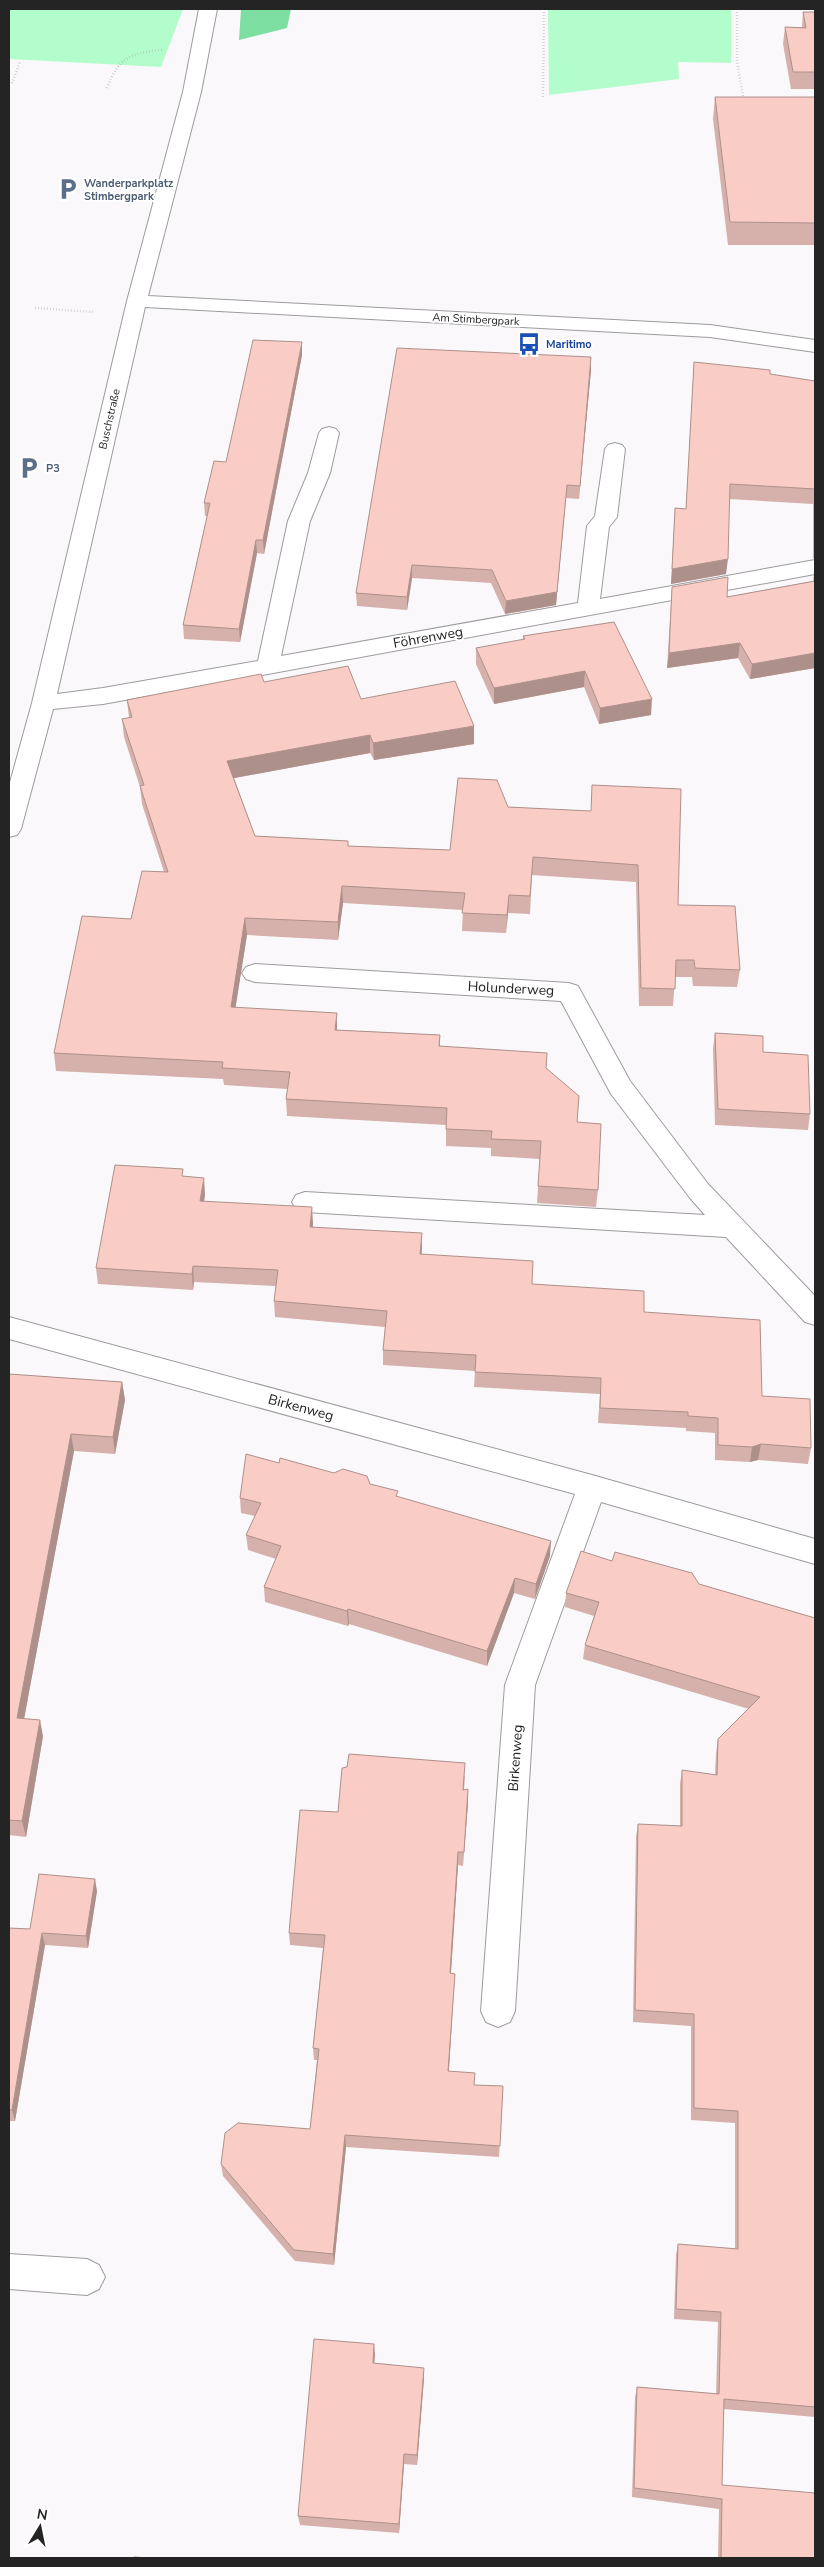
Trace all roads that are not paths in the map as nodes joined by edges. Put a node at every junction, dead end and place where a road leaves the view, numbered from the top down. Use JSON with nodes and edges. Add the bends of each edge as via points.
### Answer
{"nodes":[{"id":1,"x":208,"y":9,"type":"edge"},
{"id":2,"x":135,"y":308,"type":"junction"},
{"id":3,"x":815,"y":346,"type":"edge"},
{"id":4,"x":330,"y":433,"type":"dead end"},
{"id":5,"x":616,"y":449,"type":"dead end"},
{"id":6,"x":815,"y":567,"type":"edge"},
{"id":7,"x":588,"y":608,"type":"junction"},
{"id":8,"x":268,"y":666,"type":"junction"},
{"id":9,"x":42,"y":703,"type":"junction"},
{"id":10,"x":9,"y":829,"type":"edge"},
{"id":11,"x":255,"y":973,"type":"dead end"},
{"id":12,"x":305,"y":1202,"type":"dead end"},
{"id":13,"x":733,"y":1226,"type":"junction"},
{"id":14,"x":815,"y":1314,"type":"edge"},
{"id":15,"x":9,"y":1328,"type":"edge"},
{"id":16,"x":592,"y":1487,"type":"junction"},
{"id":17,"x":815,"y":1550,"type":"edge"},
{"id":18,"x":498,"y":2011,"type":"dead end"},
{"id":19,"x":9,"y":2271,"type":"edge"},
{"id":20,"x":87,"y":2277,"type":"dead end"}],
"edges":[{"from":1,"to":2,"type":"street","name":"Buschstraße","via":[[192,92]]},
{"from":2,"to":3,"type":"street","name":"Am Stimbergpark","via":[[710,331]]},
{"from":2,"to":9,"type":"street","name":"Buschstraße"},
{"from":4,"to":8,"type":"street","via":[[319,473],[299,521]]},
{"from":5,"to":7,"type":"street","via":[[606,517],[598,526]]},
{"from":6,"to":7,"type":"street","name":"Föhrenweg"},
{"from":7,"to":8,"type":"street","name":"Föhrenweg"},
{"from":8,"to":9,"type":"street","name":"Föhrenweg","via":[[102,696]]},
{"from":9,"to":10,"type":"street","name":"Buschstraße"},
{"from":11,"to":13,"type":"street","name":"Holunderweg","via":[[569,992],[620,1086],[699,1191]]},
{"from":12,"to":13,"type":"street"},
{"from":13,"to":14,"type":"street","name":"Holunderweg"},
{"from":15,"to":16,"type":"street","name":"Birkenweg"},
{"from":16,"to":17,"type":"street","name":"Birkenweg"},
{"from":16,"to":18,"type":"street","name":"Birkenweg","via":[[520,1685]]},
{"from":19,"to":20,"type":"street"}]}
